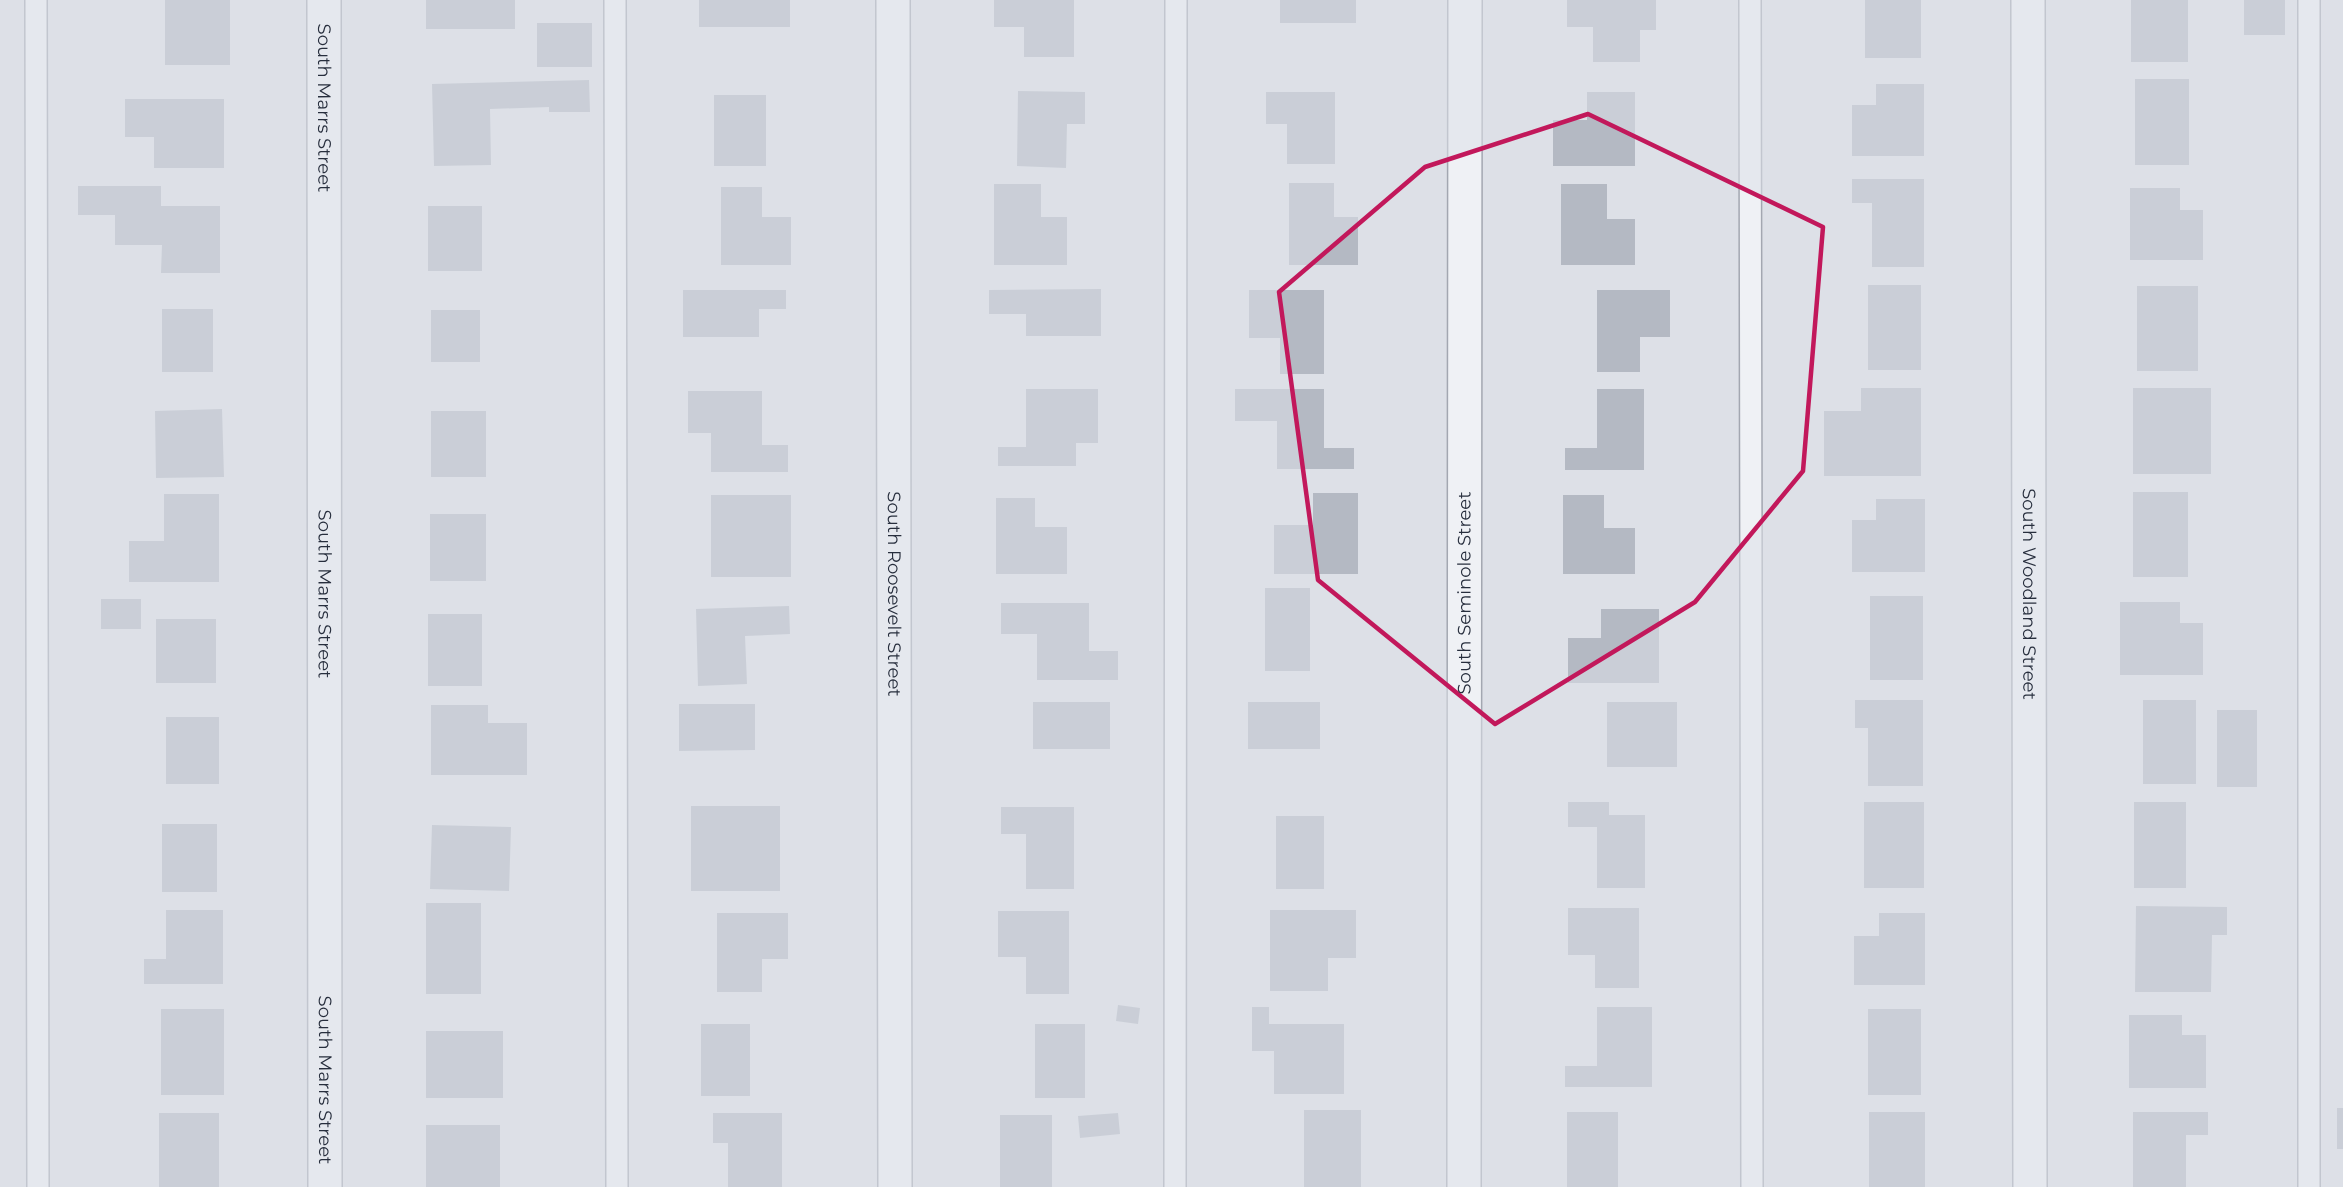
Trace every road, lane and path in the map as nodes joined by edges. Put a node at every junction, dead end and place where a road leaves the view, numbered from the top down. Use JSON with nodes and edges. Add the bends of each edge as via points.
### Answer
{"nodes":[{"id":1,"x":36,"y":0,"type":"edge"},
{"id":2,"x":324,"y":0,"type":"edge"},
{"id":3,"x":615,"y":0,"type":"edge"},
{"id":4,"x":893,"y":0,"type":"edge"},
{"id":5,"x":1176,"y":0,"type":"edge"},
{"id":6,"x":1465,"y":0,"type":"edge"},
{"id":7,"x":1750,"y":0,"type":"edge"},
{"id":8,"x":2028,"y":0,"type":"edge"},
{"id":9,"x":2309,"y":0,"type":"edge"},
{"id":10,"x":38,"y":1187,"type":"edge"},
{"id":11,"x":326,"y":1187,"type":"edge"},
{"id":12,"x":616,"y":1187,"type":"edge"},
{"id":13,"x":895,"y":1187,"type":"edge"},
{"id":14,"x":1174,"y":1187,"type":"edge"},
{"id":15,"x":1464,"y":1187,"type":"edge"},
{"id":16,"x":1752,"y":1187,"type":"edge"},
{"id":17,"x":2030,"y":1187,"type":"edge"},
{"id":18,"x":2309,"y":1187,"type":"edge"}],
"edges":[{"from":1,"to":10,"type":"lane"},
{"from":2,"to":11,"type":"street","name":"South Marrs Street"},
{"from":3,"to":12,"type":"lane"},
{"from":4,"to":13,"type":"street","name":"South Roosevelt Street"},
{"from":5,"to":14,"type":"lane"},
{"from":6,"to":15,"type":"street","name":"South Seminole Street"},
{"from":7,"to":16,"type":"lane"},
{"from":8,"to":17,"type":"street","name":"South Woodland Street"},
{"from":9,"to":18,"type":"lane"}]}
